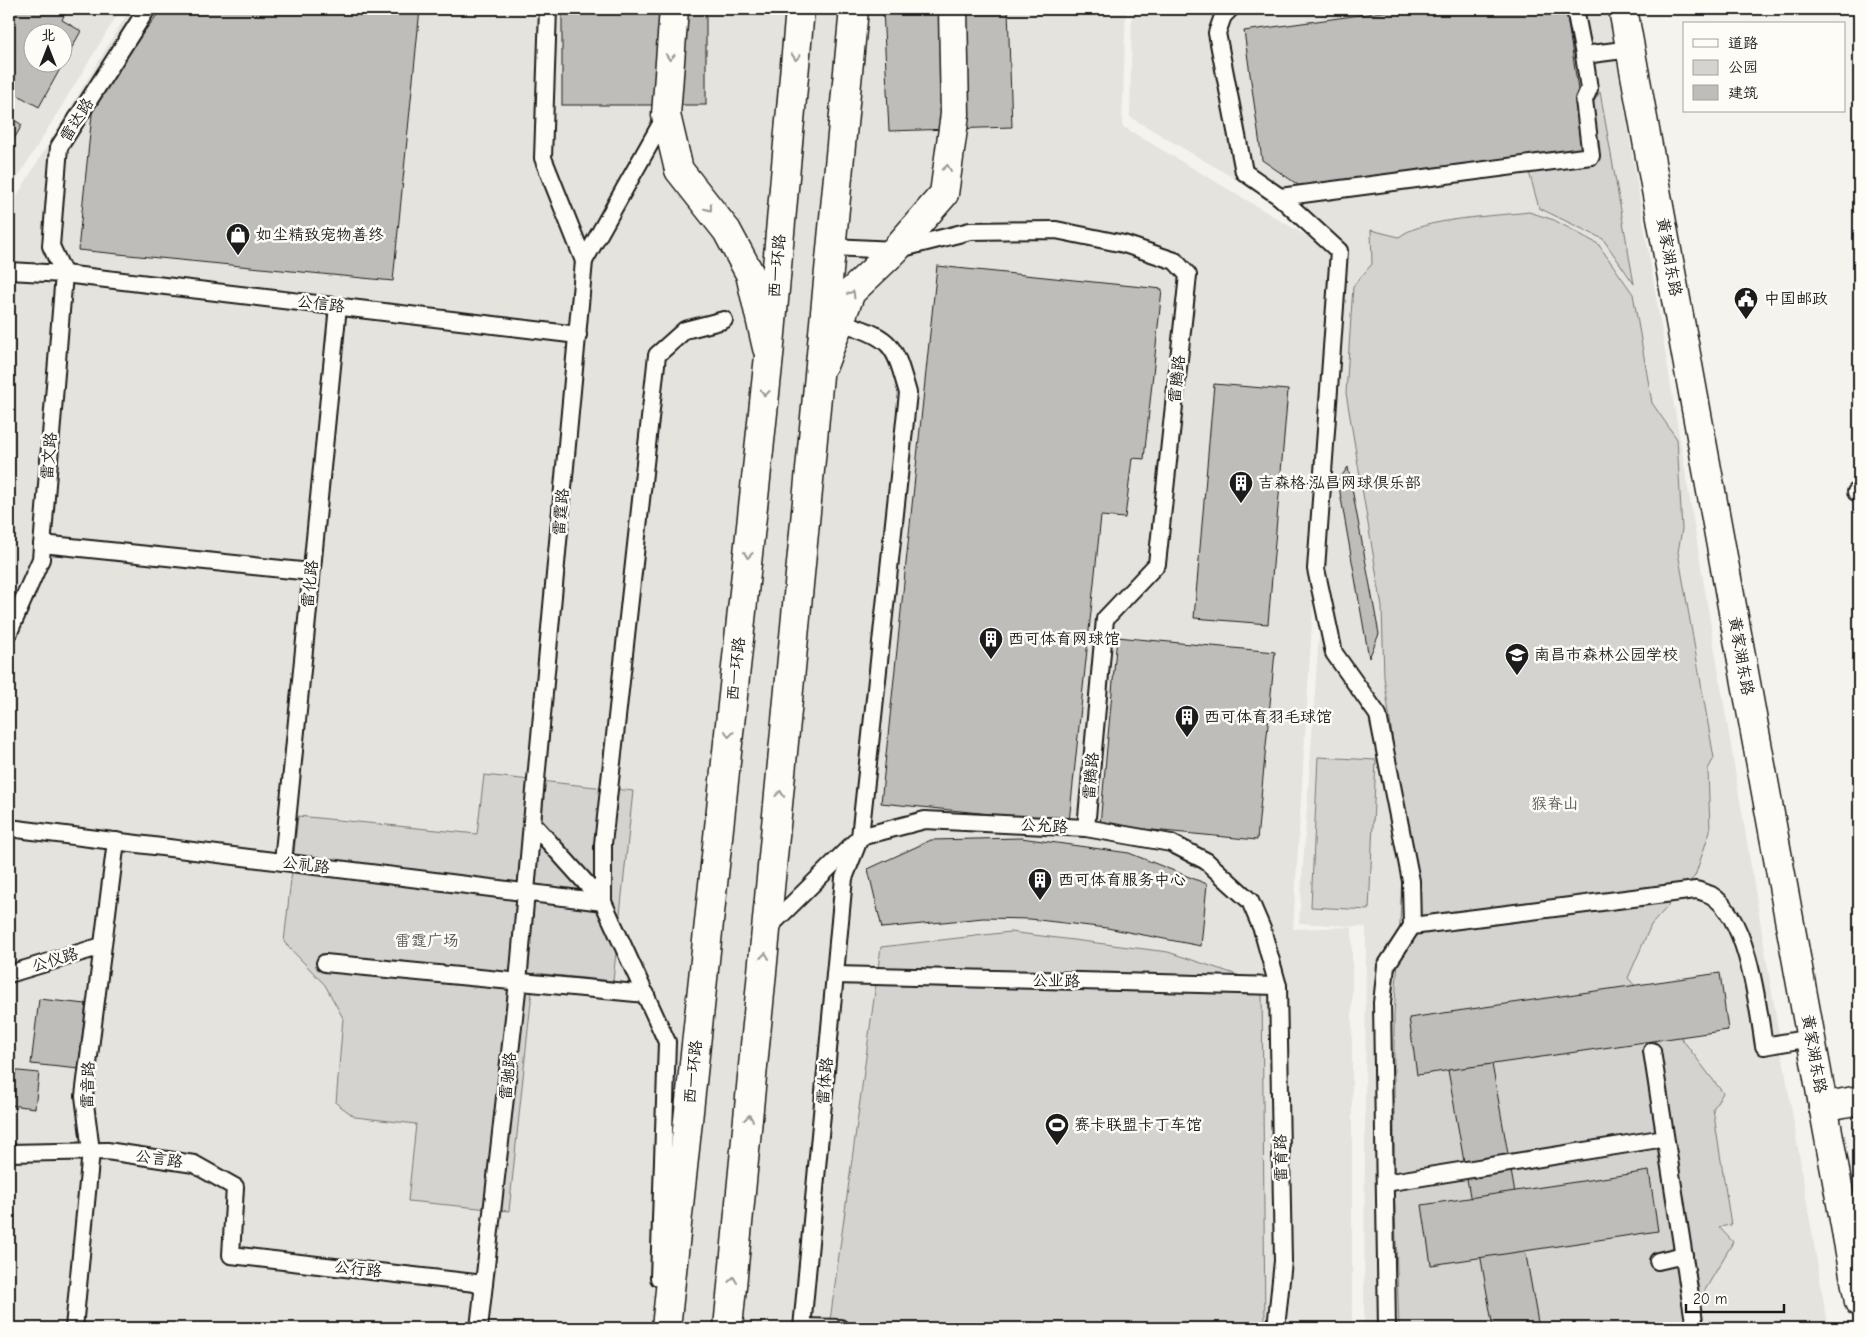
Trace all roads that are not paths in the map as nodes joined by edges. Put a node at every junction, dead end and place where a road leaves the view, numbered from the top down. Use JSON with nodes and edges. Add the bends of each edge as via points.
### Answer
{"nodes":[{"id":1,"x":147,"y":9,"type":"edge"},
{"id":2,"x":548,"y":9,"type":"edge"},
{"id":3,"x":674,"y":9,"type":"edge"},
{"id":4,"x":800,"y":9,"type":"edge"},
{"id":5,"x":854,"y":9,"type":"edge"},
{"id":6,"x":953,"y":9,"type":"edge"},
{"id":7,"x":1230,"y":9,"type":"edge"},
{"id":8,"x":1575,"y":9,"type":"edge"},
{"id":9,"x":1623,"y":9,"type":"edge"},
{"id":10,"x":1631,"y":49,"type":"junction"},
{"id":11,"x":1584,"y":55,"type":"junction"},
{"id":12,"x":666,"y":115,"type":"junction"},
{"id":13,"x":1280,"y":197,"type":"junction"},
{"id":14,"x":832,"y":247,"type":"junction"},
{"id":15,"x":895,"y":250,"type":"junction"},
{"id":16,"x":584,"y":261,"type":"junction"},
{"id":17,"x":9,"y":271,"type":"edge"},
{"id":18,"x":64,"y":274,"type":"junction"},
{"id":19,"x":338,"y":306,"type":"junction"},
{"id":20,"x":724,"y":320,"type":"dead end"},
{"id":21,"x":849,"y":325,"type":"dead end"},
{"id":22,"x":578,"y":335,"type":"junction"},
{"id":23,"x":769,"y":356,"type":"junction"},
{"id":24,"x":820,"y":372,"type":"junction"},
{"id":25,"x":42,"y":544,"type":"junction"},
{"id":26,"x":312,"y":572,"type":"junction"},
{"id":27,"x":14,"y":604,"type":"edge"},
{"id":28,"x":9,"y":632,"type":"edge"},
{"id":29,"x":532,"y":823,"type":"junction"},
{"id":30,"x":9,"y":828,"type":"edge"},
{"id":31,"x":1086,"y":828,"type":"junction"},
{"id":32,"x":860,"y":837,"type":"junction"},
{"id":33,"x":116,"y":841,"type":"junction"},
{"id":34,"x":283,"y":862,"type":"junction"},
{"id":35,"x":526,"y":892,"type":"junction"},
{"id":36,"x":603,"y":902,"type":"junction"},
{"id":37,"x":1412,"y":926,"type":"junction"},
{"id":38,"x":767,"y":929,"type":"junction"},
{"id":39,"x":102,"y":946,"type":"junction"},
{"id":40,"x":325,"y":963,"type":"dead end"},
{"id":41,"x":9,"y":974,"type":"edge"},
{"id":42,"x":835,"y":975,"type":"junction"},
{"id":43,"x":518,"y":982,"type":"junction"},
{"id":44,"x":1278,"y":986,"type":"junction"},
{"id":45,"x":646,"y":994,"type":"junction"},
{"id":46,"x":1811,"y":1038,"type":"junction"},
{"id":47,"x":1652,"y":1051,"type":"dead end"},
{"id":48,"x":1859,"y":1100,"type":"edge"},
{"id":49,"x":1823,"y":1107,"type":"junction"},
{"id":50,"x":1665,"y":1138,"type":"junction"},
{"id":51,"x":91,"y":1152,"type":"junction"},
{"id":52,"x":9,"y":1153,"type":"edge"},
{"id":53,"x":1385,"y":1183,"type":"junction"},
{"id":54,"x":231,"y":1255,"type":"joint"},
{"id":55,"x":1684,"y":1255,"type":"junction"},
{"id":56,"x":1658,"y":1261,"type":"dead end"},
{"id":57,"x":484,"y":1284,"type":"junction"},
{"id":58,"x":1859,"y":1302,"type":"edge"},
{"id":59,"x":74,"y":1328,"type":"edge"},
{"id":60,"x":479,"y":1328,"type":"edge"},
{"id":61,"x":657,"y":1328,"type":"edge"},
{"id":62,"x":666,"y":1328,"type":"edge"},
{"id":63,"x":728,"y":1328,"type":"edge"},
{"id":64,"x":802,"y":1328,"type":"edge"},
{"id":65,"x":840,"y":1328,"type":"edge"},
{"id":66,"x":1276,"y":1328,"type":"edge"},
{"id":67,"x":1387,"y":1328,"type":"edge"},
{"id":68,"x":1695,"y":1328,"type":"edge"}],
"edges":[{"from":1,"to":18,"type":"lane","name":"雷达路","via":[[59,147],[51,246]]},
{"from":2,"to":16,"type":"lane","via":[[543,158]]},
{"from":3,"to":12,"type":"main road","one_way":true},
{"from":4,"to":23,"type":"main road","name":"西一环路","one_way":true},
{"from":5,"to":14,"type":"main road"},
{"from":15,"to":6,"type":"main road","one_way":true,"via":[[944,194],[955,114]]},
{"from":7,"to":13,"type":"lane","via":[[1223,16],[1217,33],[1244,172]]},
{"from":8,"to":11,"type":"lane"},
{"from":9,"to":10,"type":"main road","name":"黄家湖东路"},
{"from":10,"to":11,"type":"lane"},
{"from":10,"to":46,"type":"main road","name":"黄家湖东路"},
{"from":11,"to":13,"type":"lane","via":[[1589,90],[1584,100],[1591,156]]},
{"from":12,"to":16,"type":"lane","name":"雷霆路"},
{"from":12,"to":23,"type":"main road","one_way":true,"via":[[679,170],[727,231],[750,274]]},
{"from":13,"to":37,"type":"lane","via":[[1339,251],[1316,569],[1334,653],[1378,714],[1411,881]]},
{"from":14,"to":15,"type":"lane","name":"雷腾路"},
{"from":14,"to":24,"type":"main road"},
{"from":24,"to":15,"type":"main road","one_way":true,"via":[[851,292]]},
{"from":15,"to":31,"type":"lane","name":"雷腾路","via":[[970,231],[1056,230],[1124,244],[1175,261],[1188,275],[1157,564],[1105,619]]},
{"from":16,"to":22,"type":"lane","name":"雷霆路"},
{"from":17,"to":18,"type":"lane","name":"公信路"},
{"from":18,"to":19,"type":"lane","name":"公信路"},
{"from":18,"to":25,"type":"lane","name":"雷文路"},
{"from":19,"to":22,"type":"lane","name":"公信路"},
{"from":19,"to":26,"type":"lane","name":"雷化路"},
{"from":20,"to":36,"type":"lane","via":[[685,330],[657,355],[603,844]]},
{"from":21,"to":32,"type":"lane","name":"雷体路","via":[[874,333],[896,352],[908,393]]},
{"from":22,"to":29,"type":"lane","name":"雷霆路"},
{"from":23,"to":62,"type":"main road","name":"西一环路","one_way":true},
{"from":38,"to":24,"type":"main road","one_way":true},
{"from":25,"to":26,"type":"lane"},
{"from":25,"to":27,"type":"lane","name":"雷文路","via":[[41,559]]},
{"from":26,"to":34,"type":"lane","name":"雷化路"},
{"from":27,"to":28,"type":"lane","name":"雷文路"},
{"from":29,"to":35,"type":"lane","name":"雷驰路"},
{"from":29,"to":36,"type":"lane"},
{"from":30,"to":33,"type":"lane","name":"公礼路"},
{"from":31,"to":32,"type":"lane","name":"公允路","via":[[925,820]]},
{"from":31,"to":44,"type":"lane","name":"公允路","via":[[1171,843],[1206,861],[1250,900]]},
{"from":32,"to":38,"type":"lane"},
{"from":32,"to":42,"type":"lane","name":"雷体路","via":[[844,878]]},
{"from":33,"to":34,"type":"lane","name":"公礼路"},
{"from":33,"to":39,"type":"lane","name":"雷音路"},
{"from":34,"to":35,"type":"lane","name":"公礼路"},
{"from":35,"to":36,"type":"lane","name":"公礼路"},
{"from":35,"to":43,"type":"lane","name":"雷驰路"},
{"from":36,"to":45,"type":"lane"},
{"from":37,"to":46,"type":"lane","via":[[1696,890],[1712,896],[1728,914],[1742,941],[1753,978],[1764,1046]]},
{"from":37,"to":53,"type":"lane","via":[[1386,966],[1382,1003]]},
{"from":63,"to":38,"type":"main road","one_way":true},
{"from":39,"to":41,"type":"lane","name":"公仪路"},
{"from":39,"to":51,"type":"lane","name":"雷音路","via":[[84,1096]]},
{"from":40,"to":43,"type":"lane"},
{"from":42,"to":44,"type":"lane","name":"公业路"},
{"from":42,"to":64,"type":"lane","name":"雷体路"},
{"from":43,"to":45,"type":"lane"},
{"from":43,"to":57,"type":"lane","name":"雷驰路"},
{"from":44,"to":66,"type":"lane","name":"雷育路","via":[[1283,1261]]},
{"from":45,"to":61,"type":"lane","via":[[667,1042]]},
{"from":46,"to":49,"type":"main road","name":"黄家湖东路"},
{"from":47,"to":50,"type":"lane"},
{"from":48,"to":49,"type":"main road"},
{"from":49,"to":58,"type":"main road","name":"黄家湖东路"},
{"from":50,"to":53,"type":"lane"},
{"from":50,"to":55,"type":"lane"},
{"from":51,"to":52,"type":"lane","name":"公言路"},
{"from":51,"to":54,"type":"lane","name":"公言路","via":[[194,1164],[235,1187]]},
{"from":51,"to":59,"type":"lane","name":"雷音路"},
{"from":53,"to":67,"type":"lane"},
{"from":54,"to":57,"type":"lane","name":"公行路"},
{"from":55,"to":56,"type":"lane"},
{"from":55,"to":68,"type":"lane"},
{"from":57,"to":60,"type":"lane","name":"雷驰路"},
{"from":64,"to":65,"type":"lane"}]}
